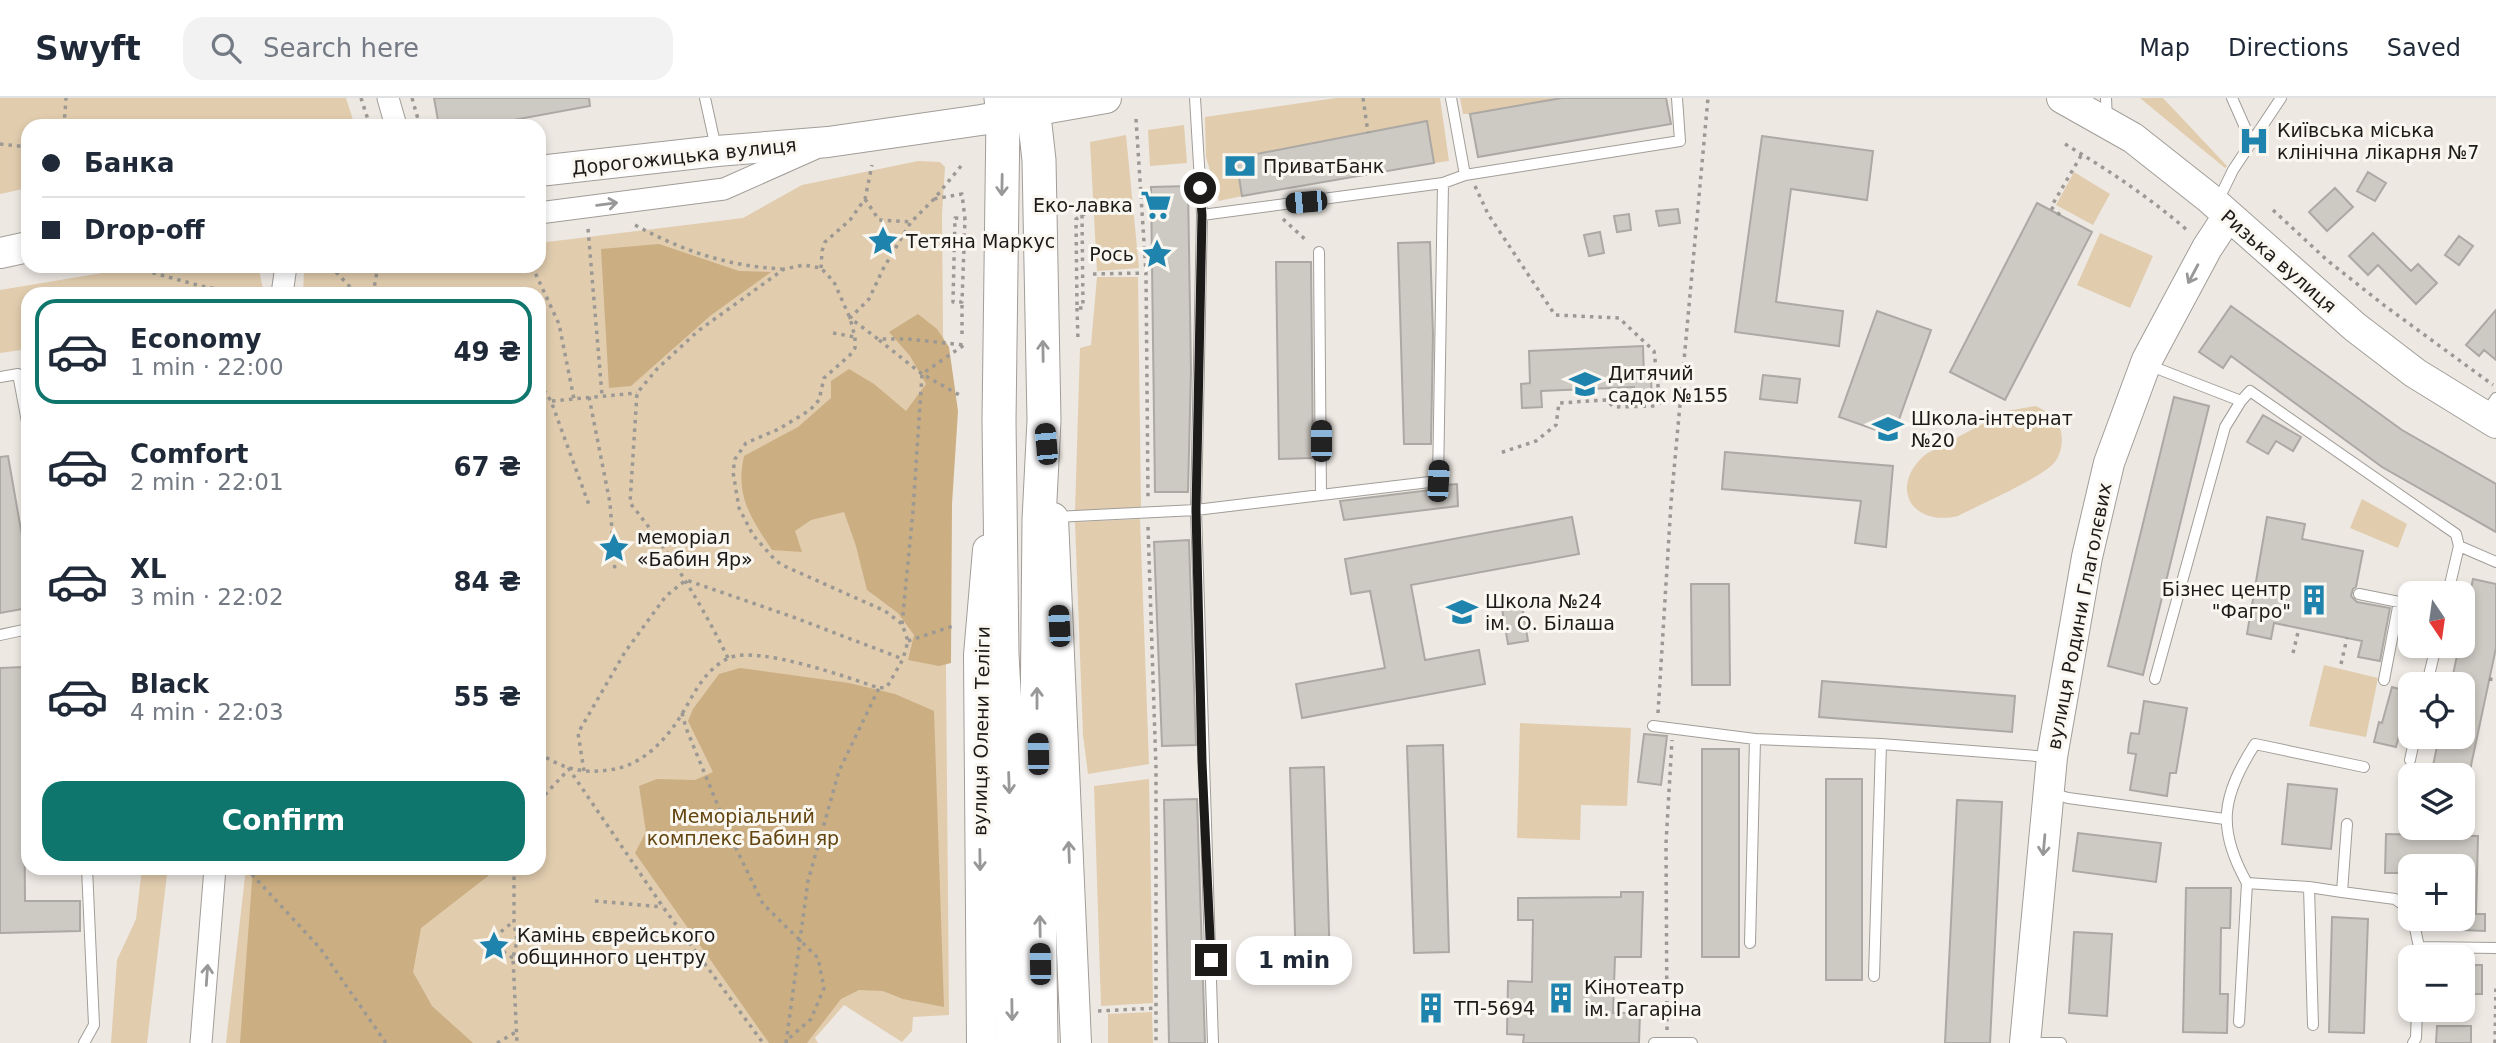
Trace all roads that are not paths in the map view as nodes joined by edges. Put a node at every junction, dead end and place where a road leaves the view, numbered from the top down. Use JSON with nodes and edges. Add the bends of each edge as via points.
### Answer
{"nodes":[{"id":1,"x":387,"y":98,"type":"edge"},
{"id":2,"x":705,"y":98,"type":"edge"},
{"id":3,"x":1106,"y":98,"type":"edge"},
{"id":4,"x":1195,"y":98,"type":"edge"},
{"id":5,"x":1451,"y":98,"type":"edge"},
{"id":6,"x":1677,"y":98,"type":"edge"},
{"id":7,"x":2062,"y":98,"type":"edge"},
{"id":8,"x":2232,"y":98,"type":"edge"},
{"id":9,"x":2281,"y":98,"type":"edge"},
{"id":10,"x":1034,"y":104,"type":"edge"},
{"id":11,"x":1002,"y":107,"type":"edge"},
{"id":12,"x":2107,"y":110,"type":"edge"},
{"id":13,"x":394,"y":119,"type":"edge"},
{"id":14,"x":828,"y":142,"type":"junction"},
{"id":15,"x":2252,"y":143,"type":"junction"},
{"id":16,"x":717,"y":151,"type":"junction"},
{"id":17,"x":546,"y":170,"type":"edge"},
{"id":18,"x":1467,"y":175,"type":"junction"},
{"id":19,"x":1443,"y":183,"type":"junction"},
{"id":20,"x":2222,"y":210,"type":"junction"},
{"id":21,"x":546,"y":212,"type":"edge"},
{"id":22,"x":1202,"y":215,"type":"junction"},
{"id":23,"x":21,"y":248,"type":"edge"},
{"id":24,"x":1320,"y":252,"type":"road end"},
{"id":25,"x":0,"y":253,"type":"edge"},
{"id":26,"x":2147,"y":360,"type":"junction"},
{"id":27,"x":0,"y":377,"type":"edge"},
{"id":28,"x":21,"y":390,"type":"edge"},
{"id":29,"x":2241,"y":401,"type":"junction"},
{"id":30,"x":2492,"y":412,"type":"edge"},
{"id":31,"x":1044,"y":420,"type":"junction"},
{"id":32,"x":999,"y":421,"type":"junction"},
{"id":33,"x":1321,"y":495,"type":"junction"},
{"id":34,"x":1196,"y":510,"type":"junction"},
{"id":35,"x":1053,"y":517,"type":"junction"},
{"id":36,"x":2459,"y":546,"type":"junction"},
{"id":37,"x":2496,"y":562,"type":"edge"},
{"id":38,"x":2451,"y":581,"type":"edge"},
{"id":39,"x":2359,"y":594,"type":"dead end"},
{"id":40,"x":21,"y":630,"type":"edge"},
{"id":41,"x":0,"y":635,"type":"edge"},
{"id":42,"x":2155,"y":679,"type":"dead end"},
{"id":43,"x":2384,"y":680,"type":"dead end"},
{"id":44,"x":1658,"y":726,"type":"road end"},
{"id":45,"x":1755,"y":739,"type":"junction"},
{"id":46,"x":1881,"y":744,"type":"junction"},
{"id":47,"x":2412,"y":749,"type":"edge"},
{"id":48,"x":2052,"y":757,"type":"junction"},
{"id":49,"x":2410,"y":760,"type":"dead end"},
{"id":50,"x":2364,"y":767,"type":"dead end"},
{"id":51,"x":2049,"y":792,"type":"junction"},
{"id":52,"x":2225,"y":819,"type":"junction"},
{"id":53,"x":2347,"y":824,"type":"dead end"},
{"id":54,"x":88,"y":875,"type":"edge"},
{"id":55,"x":214,"y":875,"type":"edge"},
{"id":56,"x":2247,"y":883,"type":"junction"},
{"id":57,"x":2309,"y":887,"type":"junction"},
{"id":58,"x":2342,"y":892,"type":"junction"},
{"id":59,"x":2398,"y":901,"type":"edge"},
{"id":60,"x":1750,"y":943,"type":"dead end"},
{"id":61,"x":2496,"y":948,"type":"edge"},
{"id":62,"x":2475,"y":949,"type":"edge"},
{"id":63,"x":1874,"y":976,"type":"dead end"},
{"id":64,"x":2239,"y":1022,"type":"dead end"},
{"id":65,"x":2417,"y":1022,"type":"edge"},
{"id":66,"x":2313,"y":1025,"type":"dead end"},
{"id":67,"x":84,"y":1043,"type":"edge"},
{"id":68,"x":201,"y":1043,"type":"edge"},
{"id":69,"x":982,"y":1043,"type":"edge"},
{"id":70,"x":1013,"y":1043,"type":"edge"},
{"id":71,"x":1041,"y":1043,"type":"edge"},
{"id":72,"x":1076,"y":1043,"type":"edge"},
{"id":73,"x":1213,"y":1043,"type":"edge"},
{"id":74,"x":1654,"y":1043,"type":"edge"},
{"id":75,"x":1667,"y":1043,"type":"edge"},
{"id":76,"x":1692,"y":1043,"type":"edge"},
{"id":77,"x":2025,"y":1043,"type":"edge"},
{"id":78,"x":2042,"y":1043,"type":"edge"},
{"id":79,"x":2061,"y":1043,"type":"edge"},
{"id":80,"x":2413,"y":1043,"type":"edge"}],
"edges":[{"from":1,"to":13,"type":"street"},
{"from":2,"to":16,"type":"lane"},
{"from":3,"to":10,"type":"street","name":"Дорогожицька вулиця"},
{"from":4,"to":22,"type":"lane"},
{"from":5,"to":18,"type":"lane"},
{"from":6,"to":18,"type":"lane","via":[[1680,141]]},
{"from":7,"to":12,"type":"street","name":"Ризька вулиця"},
{"from":8,"to":15,"type":"lane"},
{"from":9,"to":15,"type":"lane"},
{"from":10,"to":11,"type":"street","name":"Дорогожицька вулиця"},
{"from":31,"to":10,"type":"main road","one_way":true,"via":[[1040,160]]},
{"from":11,"to":14,"type":"street","name":"Дорогожицька вулиця"},
{"from":11,"to":32,"type":"main road","name":"вулиця Олени Теліги","one_way":true},
{"from":12,"to":20,"type":"street","name":"Ризька вулиця","via":[[2133,138]]},
{"from":14,"to":16,"type":"street","name":"Дорогожицька вулиця"},
{"from":21,"to":14,"type":"street","name":"Дорогожицька вулиця","one_way":true,"via":[[724,189]]},
{"from":15,"to":20,"type":"lane","via":[[2233,170]]},
{"from":16,"to":17,"type":"street","name":"Дорогожицька вулиця"},
{"from":18,"to":19,"type":"lane"},
{"from":19,"to":22,"type":"lane"},
{"from":19,"to":33,"type":"lane","via":[[1438,481]]},
{"from":20,"to":26,"type":"street","name":"вулиця Родини Глаголєвих","one_way":true,"via":[[2207,248]]},
{"from":20,"to":30,"type":"street","name":"Ризька вулиця","via":[[2355,327],[2415,373]]},
{"from":22,"to":34,"type":"lane"},
{"from":23,"to":25,"type":"street"},
{"from":24,"to":33,"type":"lane"},
{"from":26,"to":29,"type":"lane","via":[[2156,368]]},
{"from":26,"to":48,"type":"street","name":"вулиця Родини Глаголєвих","via":[[2109,463],[2087,557]]},
{"from":27,"to":28,"type":"lane","via":[[18,374]]},
{"from":29,"to":36,"type":"lane","via":[[2250,391],[2456,534]]},
{"from":29,"to":42,"type":"lane","via":[[2225,427]]},
{"from":31,"to":35,"type":"street"},
{"from":71,"to":31,"type":"main road","one_way":true,"via":[[1037,727]]},
{"from":32,"to":69,"type":"street","name":"вулиця Олени Теліги","one_way":true,"via":[[979,655]]},
{"from":32,"to":70,"type":"main road","name":"вулиця Олени Теліги","one_way":true},
{"from":33,"to":34,"type":"lane"},
{"from":34,"to":35,"type":"lane"},
{"from":34,"to":73,"type":"lane"},
{"from":72,"to":35,"type":"street","one_way":true},
{"from":36,"to":37,"type":"lane"},
{"from":36,"to":38,"type":"lane"},
{"from":39,"to":43,"type":"lane","via":[[2399,602]]},
{"from":40,"to":41,"type":"lane"},
{"from":44,"to":45,"type":"lane"},
{"from":45,"to":46,"type":"lane"},
{"from":45,"to":60,"type":"lane"},
{"from":46,"to":48,"type":"lane"},
{"from":46,"to":63,"type":"lane"},
{"from":47,"to":49,"type":"lane"},
{"from":48,"to":51,"type":"street","name":"вулиця Родини Глаголєвих"},
{"from":50,"to":52,"type":"lane","via":[[2255,744],[2237,772]]},
{"from":51,"to":52,"type":"lane"},
{"from":51,"to":77,"type":"street","name":"вулиця Родини Глаголєвих","one_way":true},
{"from":52,"to":56,"type":"lane","via":[[2234,859]]},
{"from":53,"to":58,"type":"lane"},
{"from":54,"to":67,"type":"lane","via":[[94,1025]]},
{"from":68,"to":55,"type":"street","one_way":true},
{"from":56,"to":57,"type":"lane"},
{"from":56,"to":64,"type":"lane"},
{"from":57,"to":58,"type":"lane"},
{"from":57,"to":66,"type":"lane"},
{"from":58,"to":59,"type":"lane"},
{"from":61,"to":62,"type":"lane"},
{"from":65,"to":80,"type":"lane"},
{"from":74,"to":75,"type":"lane"},
{"from":75,"to":76,"type":"lane"},
{"from":78,"to":79,"type":"lane"}]}
